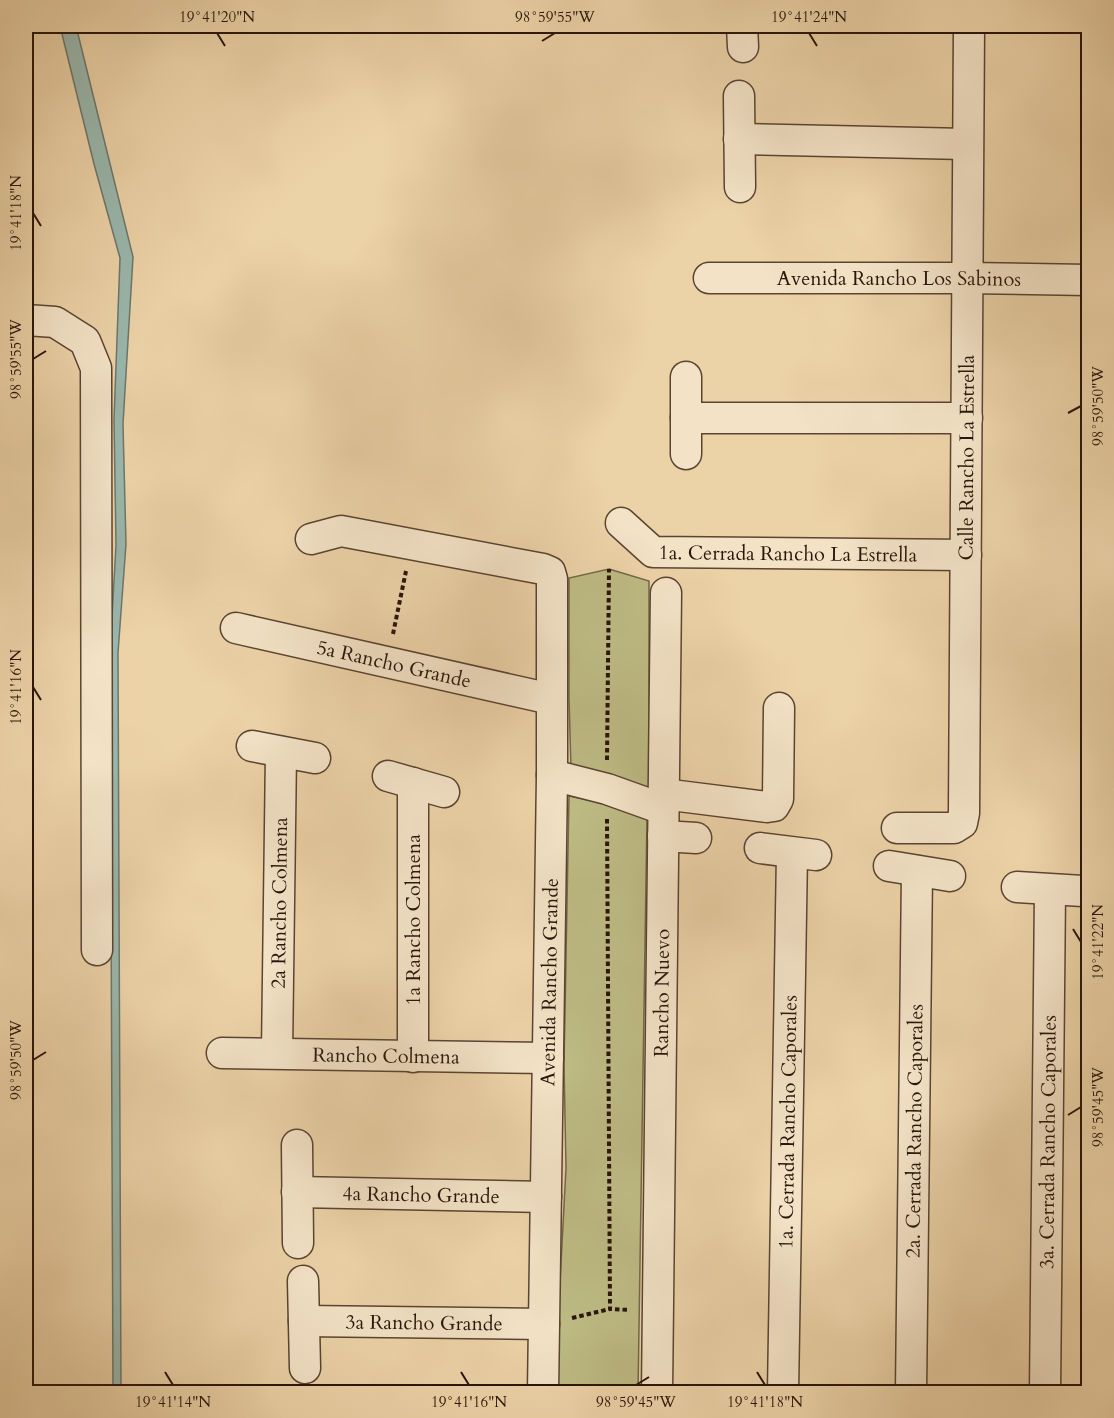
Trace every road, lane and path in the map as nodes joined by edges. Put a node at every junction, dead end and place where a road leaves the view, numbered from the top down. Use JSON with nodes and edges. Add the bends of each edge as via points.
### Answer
{"nodes":[{"id":1,"x":969,"y":26,"type":"edge"},
{"id":2,"x":739,"y":96,"type":"dead end"},
{"id":3,"x":739,"y":140,"type":"junction"},
{"id":4,"x":966,"y":144,"type":"junction"},
{"id":5,"x":740,"y":187,"type":"dead end"},
{"id":6,"x":709,"y":278,"type":"dead end"},
{"id":7,"x":967,"y":278,"type":"junction"},
{"id":8,"x":1089,"y":280,"type":"edge"},
{"id":9,"x":26,"y":321,"type":"edge"},
{"id":10,"x":686,"y":376,"type":"dead end"},
{"id":11,"x":686,"y":418,"type":"junction"},
{"id":12,"x":967,"y":418,"type":"junction"},
{"id":13,"x":686,"y":454,"type":"dead end"},
{"id":14,"x":621,"y":523,"type":"dead end"},
{"id":15,"x":311,"y":539,"type":"dead end"},
{"id":16,"x":411,"y":543,"type":"junction"},
{"id":17,"x":966,"y":555,"type":"junction"},
{"id":18,"x":609,"y":569,"type":"dead end"},
{"id":19,"x":666,"y":593,"type":"dead end"},
{"id":20,"x":236,"y":628,"type":"dead end"},
{"id":21,"x":387,"y":663,"type":"junction"},
{"id":22,"x":551,"y":699,"type":"junction"},
{"id":23,"x":779,"y":708,"type":"dead end"},
{"id":24,"x":252,"y":746,"type":"dead end"},
{"id":25,"x":281,"y":752,"type":"junction"},
{"id":26,"x":315,"y":758,"type":"dead end"},
{"id":27,"x":552,"y":775,"type":"junction"},
{"id":28,"x":607,"y":789,"type":"junction"},
{"id":29,"x":444,"y":792,"type":"dead end"},
{"id":30,"x":663,"y":813,"type":"junction"},
{"id":31,"x":897,"y":828,"type":"dead end"},
{"id":32,"x":696,"y":838,"type":"dead end"},
{"id":33,"x":760,"y":848,"type":"dead end"},
{"id":34,"x":950,"y":876,"type":"dead end"},
{"id":35,"x":1017,"y":887,"type":"dead end"},
{"id":36,"x":1050,"y":891,"type":"junction"},
{"id":37,"x":1083,"y":891,"type":"dead end"},
{"id":38,"x":97,"y":950,"type":"dead end"},
{"id":39,"x":222,"y":1053,"type":"dead end"},
{"id":40,"x":277,"y":1053,"type":"junction"},
{"id":41,"x":412,"y":1057,"type":"junction"},
{"id":42,"x":548,"y":1058,"type":"junction"},
{"id":43,"x":297,"y":1145,"type":"dead end"},
{"id":44,"x":297,"y":1192,"type":"junction"},
{"id":45,"x":546,"y":1197,"type":"junction"},
{"id":46,"x":298,"y":1242,"type":"dead end"},
{"id":47,"x":303,"y":1281,"type":"dead end"},
{"id":48,"x":610,"y":1309,"type":"junction"},
{"id":49,"x":658,"y":1311,"type":"junction"},
{"id":50,"x":304,"y":1321,"type":"junction"},
{"id":51,"x":544,"y":1324,"type":"junction"},
{"id":52,"x":305,"y":1368,"type":"dead end"},
{"id":53,"x":543,"y":1392,"type":"edge"},
{"id":54,"x":657,"y":1392,"type":"edge"},
{"id":55,"x":783,"y":1392,"type":"edge"},
{"id":56,"x":910,"y":1392,"type":"edge"},
{"id":57,"x":1045,"y":1392,"type":"edge"}],
"edges":[{"from":1,"to":4,"type":"street","name":"Calle Rancho La Estrella"},
{"from":2,"to":3,"type":"street"},
{"from":3,"to":4,"type":"street"},
{"from":3,"to":5,"type":"street"},
{"from":4,"to":7,"type":"street","name":"Calle Rancho La Estrella"},
{"from":6,"to":7,"type":"street","name":"Avenida Rancho Los Sabinos"},
{"from":7,"to":8,"type":"street","name":"Avenida Rancho Los Sabinos"},
{"from":7,"to":12,"type":"street","name":"Calle Rancho La Estrella"},
{"from":9,"to":38,"type":"street","via":[[55,322],[85,341],[96,368]]},
{"from":10,"to":11,"type":"street"},
{"from":11,"to":12,"type":"street"},
{"from":11,"to":13,"type":"street"},
{"from":12,"to":17,"type":"street","name":"Calle Rancho La Estrella"},
{"from":14,"to":17,"type":"street","name":"1a. Cerrada Rancho La Estrella","via":[[653,552]]},
{"from":15,"to":16,"type":"street","via":[[341,531]]},
{"from":16,"to":21,"type":"path"},
{"from":16,"to":22,"type":"street","name":"Avenida Rancho Grande","via":[[550,572]]},
{"from":17,"to":31,"type":"street","name":"Calle Rancho La Estrella","via":[[962,823],[954,828]]},
{"from":18,"to":28,"type":"path"},
{"from":19,"to":30,"type":"street","name":"Rancho Nuevo"},
{"from":20,"to":21,"type":"street","name":"5a Rancho Grande"},
{"from":21,"to":22,"type":"street","name":"5a Rancho Grande"},
{"from":22,"to":27,"type":"street","name":"Avenida Rancho Grande"},
{"from":23,"to":30,"type":"street","via":[[778,799],[774,806]]},
{"from":24,"to":25,"type":"street"},
{"from":25,"to":26,"type":"street"},
{"from":25,"to":40,"type":"street","name":"2a Rancho Colmena"},
{"from":27,"to":28,"type":"street"},
{"from":27,"to":42,"type":"street","name":"Avenida Rancho Grande"},
{"from":28,"to":30,"type":"street"},
{"from":28,"to":48,"type":"path"},
{"from":29,"to":41,"type":"street","name":"1a Rancho Colmena","via":[[401,780]]},
{"from":30,"to":32,"type":"street"},
{"from":30,"to":49,"type":"street","name":"Rancho Nuevo"},
{"from":33,"to":55,"type":"street","name":"1a. Cerrada Rancho Caporales","via":[[804,854]]},
{"from":34,"to":56,"type":"street","name":"2a. Cerrada Rancho Caporales","via":[[903,869]]},
{"from":35,"to":36,"type":"street"},
{"from":36,"to":37,"type":"street"},
{"from":36,"to":57,"type":"street","name":"3a. Cerrada Rancho Caporales"},
{"from":39,"to":40,"type":"street","name":"Rancho Colmena"},
{"from":40,"to":41,"type":"street","name":"Rancho Colmena"},
{"from":41,"to":42,"type":"street","name":"Rancho Colmena"},
{"from":42,"to":45,"type":"street","name":"Avenida Rancho Grande"},
{"from":43,"to":44,"type":"street"},
{"from":44,"to":45,"type":"street","name":"4a Rancho Grande"},
{"from":44,"to":46,"type":"street"},
{"from":45,"to":51,"type":"street","name":"Avenida Rancho Grande"},
{"from":47,"to":50,"type":"street"},
{"from":48,"to":49,"type":"path"},
{"from":48,"to":51,"type":"path"},
{"from":49,"to":54,"type":"street","name":"Rancho Nuevo"},
{"from":50,"to":51,"type":"street","name":"3a Rancho Grande"},
{"from":50,"to":52,"type":"street"},
{"from":51,"to":53,"type":"street","name":"Avenida Rancho Grande"}]}
